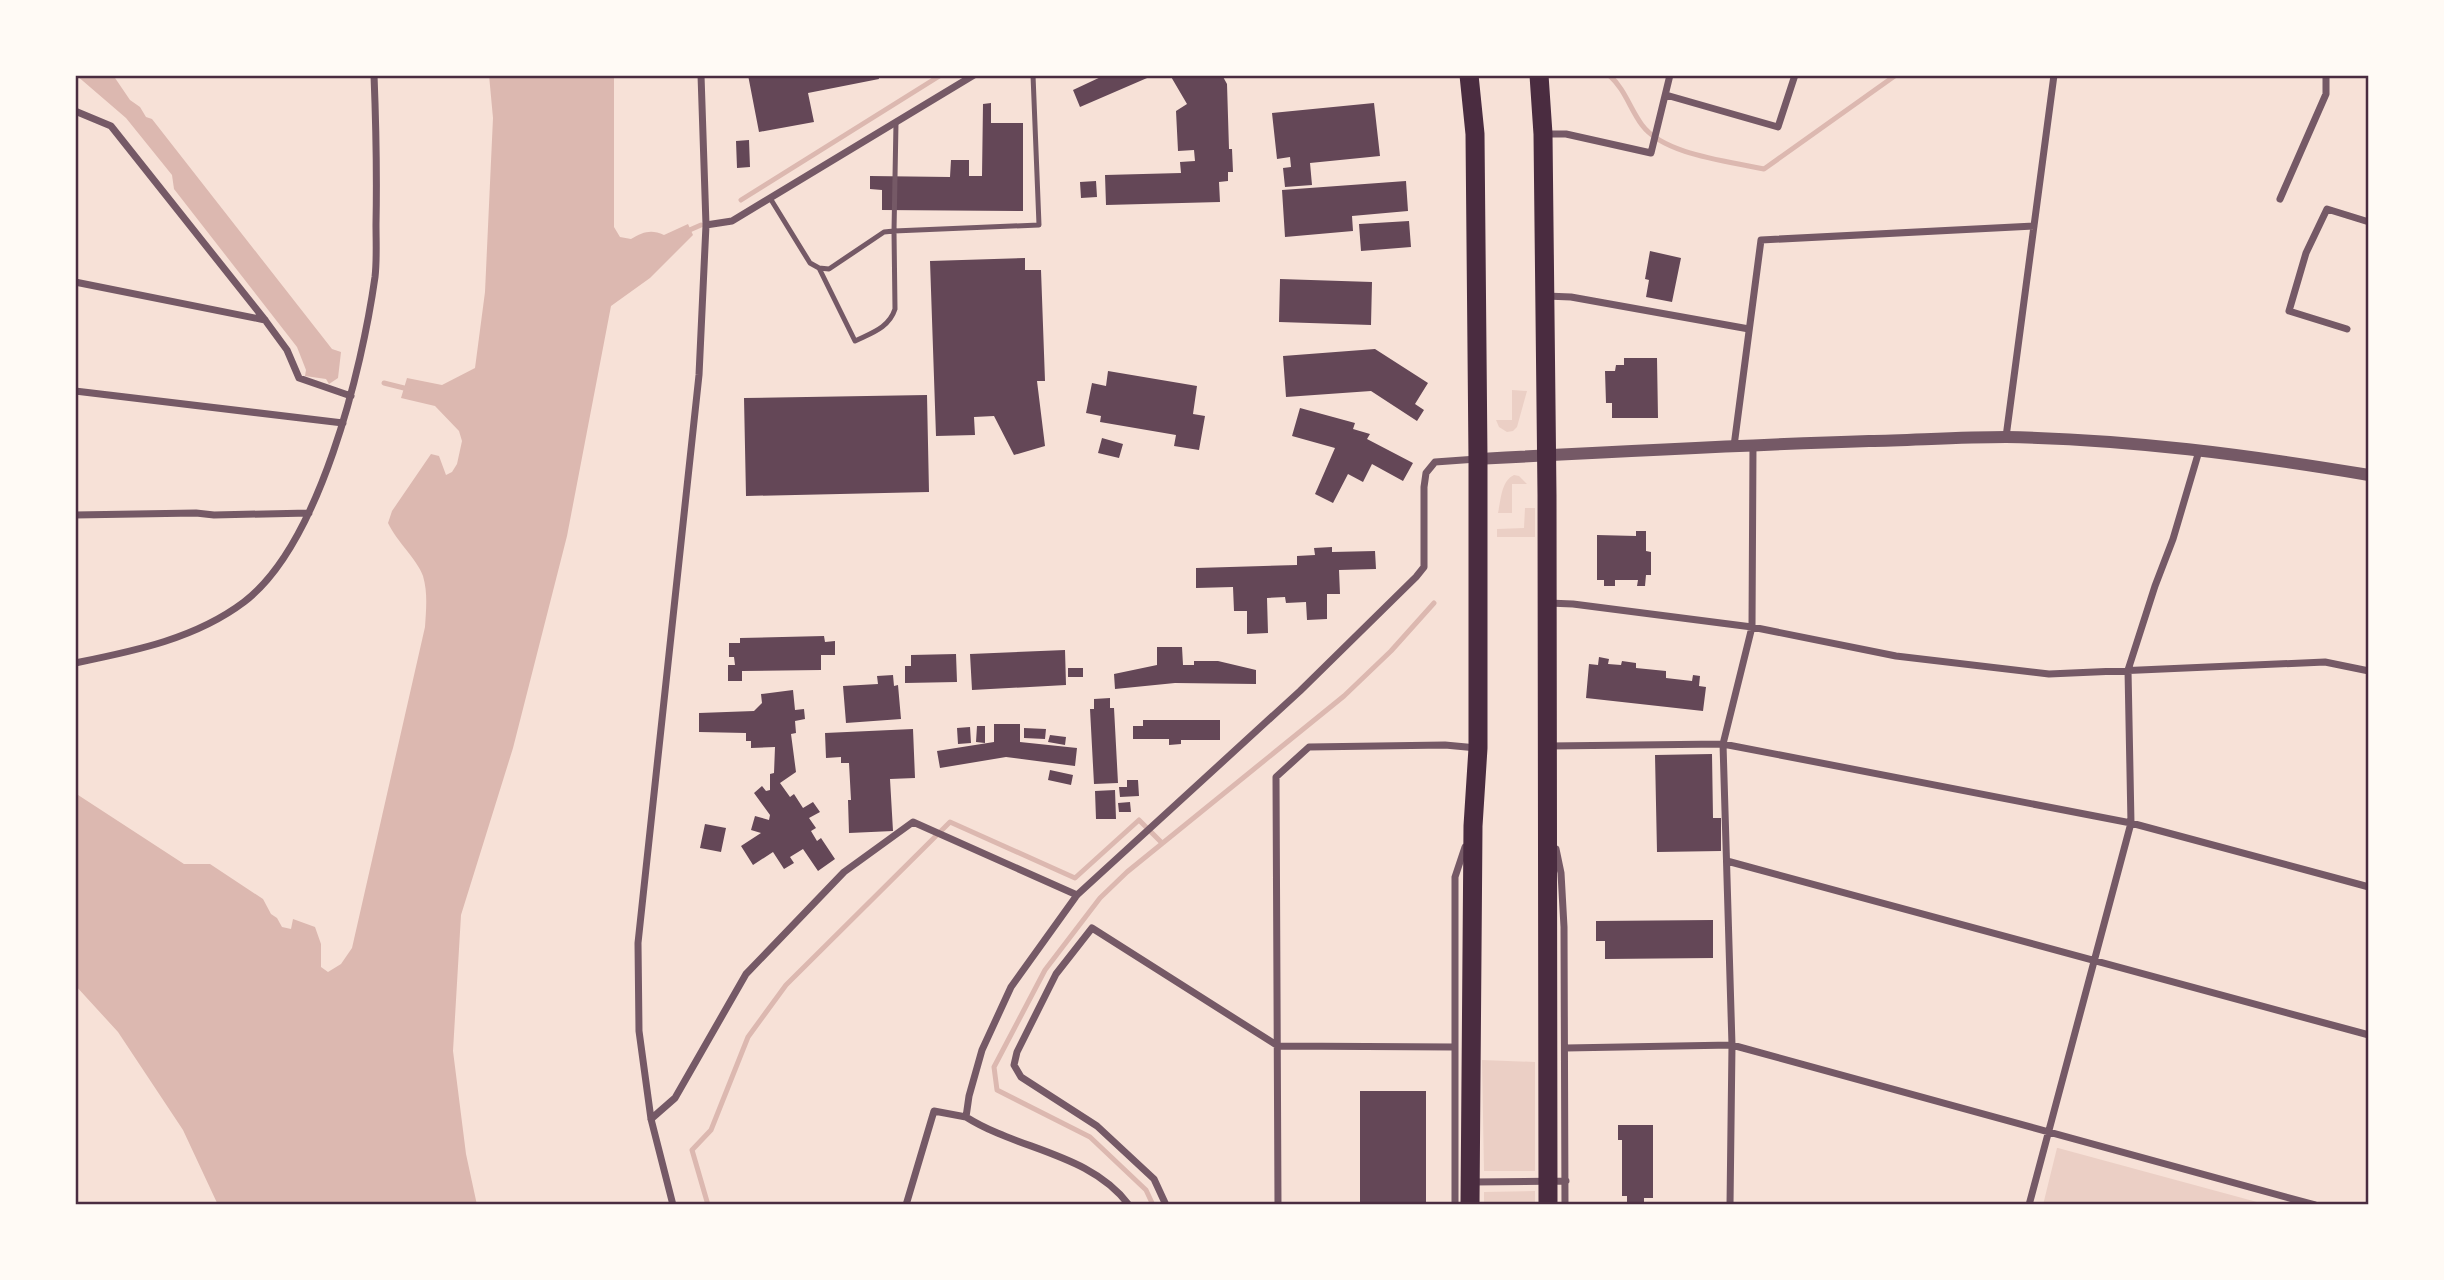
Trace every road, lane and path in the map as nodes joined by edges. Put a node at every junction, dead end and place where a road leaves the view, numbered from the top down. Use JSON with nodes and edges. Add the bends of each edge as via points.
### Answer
{"nodes":[{"id":1,"x":374,"y":75,"type":"edge"},
{"id":2,"x":701,"y":75,"type":"edge"},
{"id":3,"x":974,"y":75,"type":"edge"},
{"id":4,"x":1033,"y":75,"type":"edge"},
{"id":5,"x":1469,"y":75,"type":"edge"},
{"id":6,"x":1539,"y":75,"type":"edge"},
{"id":7,"x":1670,"y":75,"type":"edge"},
{"id":8,"x":1795,"y":75,"type":"edge"},
{"id":9,"x":2054,"y":75,"type":"edge"},
{"id":10,"x":2326,"y":75,"type":"edge"},
{"id":11,"x":1665,"y":95,"type":"junction"},
{"id":12,"x":75,"y":111,"type":"edge"},
{"id":13,"x":896,"y":122,"type":"junction"},
{"id":14,"x":1543,"y":134,"type":"junction"},
{"id":15,"x":770,"y":198,"type":"junction"},
{"id":16,"x":2280,"y":199,"type":"dead end"},
{"id":17,"x":2369,"y":222,"type":"edge"},
{"id":18,"x":706,"y":225,"type":"junction"},
{"id":19,"x":2034,"y":226,"type":"junction"},
{"id":20,"x":894,"y":231,"type":"junction"},
{"id":21,"x":819,"y":268,"type":"junction"},
{"id":22,"x":75,"y":282,"type":"edge"},
{"id":23,"x":1545,"y":296,"type":"junction"},
{"id":24,"x":265,"y":320,"type":"junction"},
{"id":25,"x":1749,"y":329,"type":"junction"},
{"id":26,"x":2347,"y":329,"type":"dead end"},
{"id":27,"x":75,"y":391,"type":"edge"},
{"id":28,"x":351,"y":396,"type":"junction"},
{"id":29,"x":343,"y":423,"type":"junction"},
{"id":30,"x":2006,"y":437,"type":"junction"},
{"id":31,"x":1753,"y":444,"type":"junction"},
{"id":32,"x":1734,"y":446,"type":"junction"},
{"id":33,"x":2199,"y":451,"type":"junction"},
{"id":34,"x":1547,"y":455,"type":"junction"},
{"id":35,"x":1478,"y":459,"type":"junction"},
{"id":36,"x":2369,"y":475,"type":"edge"},
{"id":37,"x":309,"y":513,"type":"junction"},
{"id":38,"x":75,"y":515,"type":"edge"},
{"id":39,"x":1548,"y":603,"type":"junction"},
{"id":40,"x":1752,"y":627,"type":"junction"},
{"id":41,"x":75,"y":663,"type":"edge"},
{"id":42,"x":2128,"y":670,"type":"junction"},
{"id":43,"x":2369,"y":671,"type":"edge"},
{"id":44,"x":1723,"y":744,"type":"junction"},
{"id":45,"x":1548,"y":746,"type":"junction"},
{"id":46,"x":1478,"y":748,"type":"junction"},
{"id":47,"x":1549,"y":814,"type":"junction"},
{"id":48,"x":2131,"y":823,"type":"junction"},
{"id":49,"x":1473,"y":826,"type":"junction"},
{"id":50,"x":1727,"y":861,"type":"junction"},
{"id":51,"x":2369,"y":887,"type":"edge"},
{"id":52,"x":1077,"y":895,"type":"junction"},
{"id":53,"x":2093,"y":960,"type":"junction"},
{"id":54,"x":2369,"y":1035,"type":"edge"},
{"id":55,"x":1732,"y":1045,"type":"junction"},
{"id":56,"x":1278,"y":1046,"type":"junction"},
{"id":57,"x":1454,"y":1048,"type":"junction"},
{"id":58,"x":1566,"y":1048,"type":"junction"},
{"id":59,"x":966,"y":1118,"type":"junction"},
{"id":60,"x":651,"y":1119,"type":"junction"},
{"id":61,"x":2049,"y":1133,"type":"junction"},
{"id":62,"x":1566,"y":1181,"type":"junction"},
{"id":63,"x":1455,"y":1182,"type":"junction"},
{"id":64,"x":673,"y":1205,"type":"edge"},
{"id":65,"x":906,"y":1205,"type":"edge"},
{"id":66,"x":1129,"y":1205,"type":"edge"},
{"id":67,"x":1166,"y":1205,"type":"edge"},
{"id":68,"x":1278,"y":1205,"type":"edge"},
{"id":69,"x":1455,"y":1205,"type":"edge"},
{"id":70,"x":1470,"y":1205,"type":"edge"},
{"id":71,"x":1548,"y":1205,"type":"edge"},
{"id":72,"x":1566,"y":1205,"type":"edge"},
{"id":73,"x":1730,"y":1205,"type":"edge"},
{"id":74,"x":2029,"y":1205,"type":"edge"},
{"id":75,"x":2315,"y":1205,"type":"edge"}],
"edges":[{"from":1,"to":28,"type":"street","via":[[375,275]]},
{"from":2,"to":18,"type":"street"},
{"from":3,"to":13,"type":"street"},
{"from":4,"to":20,"type":"lane","via":[[1039,225]]},
{"from":5,"to":35,"type":"highway","via":[[1475,134]]},
{"from":6,"to":14,"type":"highway"},
{"from":7,"to":11,"type":"street"},
{"from":8,"to":11,"type":"street","via":[[1778,127]]},
{"from":9,"to":19,"type":"street"},
{"from":10,"to":16,"type":"street","via":[[2326,94]]},
{"from":11,"to":14,"type":"street","via":[[1651,153],[1566,134]]},
{"from":12,"to":24,"type":"street","via":[[111,126]]},
{"from":13,"to":15,"type":"street"},
{"from":13,"to":20,"type":"lane"},
{"from":14,"to":23,"type":"highway"},
{"from":15,"to":18,"type":"street","via":[[732,221]]},
{"from":15,"to":21,"type":"lane","via":[[810,263]]},
{"from":17,"to":26,"type":"street","via":[[2327,209],[2306,253],[2289,312]]},
{"from":18,"to":60,"type":"street","via":[[699,375],[638,943],[639,1031]]},
{"from":19,"to":25,"type":"street","via":[[1761,240]]},
{"from":19,"to":30,"type":"street"},
{"from":20,"to":21,"type":"lane","via":[[884,232],[829,269]]},
{"from":20,"to":21,"type":"lane","via":[[892,318],[855,341]]},
{"from":22,"to":24,"type":"street"},
{"from":23,"to":25,"type":"street"},
{"from":23,"to":34,"type":"highway"},
{"from":24,"to":28,"type":"street","via":[[287,350],[299,378]]},
{"from":25,"to":32,"type":"street"},
{"from":27,"to":29,"type":"street"},
{"from":28,"to":29,"type":"street"},
{"from":29,"to":37,"type":"street"},
{"from":30,"to":31,"type":"street"},
{"from":30,"to":33,"type":"street"},
{"from":31,"to":32,"type":"street"},
{"from":31,"to":40,"type":"street"},
{"from":32,"to":34,"type":"street"},
{"from":33,"to":36,"type":"street"},
{"from":33,"to":42,"type":"street"},
{"from":34,"to":35,"type":"street"},
{"from":34,"to":39,"type":"highway"},
{"from":35,"to":46,"type":"highway"},
{"from":35,"to":52,"type":"street","via":[[1435,462],[1426,473],[1424,567],[1416,578]]},
{"from":37,"to":38,"type":"street"},
{"from":37,"to":41,"type":"street","via":[[284,556],[245,601],[178,638]]},
{"from":39,"to":40,"type":"street"},
{"from":39,"to":45,"type":"highway"},
{"from":40,"to":42,"type":"street","via":[[1896,656],[2049,674]]},
{"from":40,"to":44,"type":"street"},
{"from":42,"to":43,"type":"street","via":[[2325,662]]},
{"from":42,"to":48,"type":"street"},
{"from":44,"to":45,"type":"street"},
{"from":44,"to":48,"type":"street"},
{"from":44,"to":50,"type":"street"},
{"from":45,"to":47,"type":"highway"},
{"from":46,"to":49,"type":"highway"},
{"from":46,"to":56,"type":"street","via":[[1309,747],[1276,777]]},
{"from":47,"to":58,"type":"street","via":[[1562,887]]},
{"from":47,"to":71,"type":"highway"},
{"from":48,"to":51,"type":"street"},
{"from":48,"to":53,"type":"street"},
{"from":49,"to":57,"type":"street","via":[[1455,877]]},
{"from":49,"to":70,"type":"highway"},
{"from":50,"to":53,"type":"street"},
{"from":50,"to":55,"type":"street"},
{"from":52,"to":59,"type":"street","via":[[1011,987],[982,1050]]},
{"from":52,"to":60,"type":"street","via":[[913,822],[844,872],[746,974],[675,1098]]},
{"from":53,"to":54,"type":"street"},
{"from":53,"to":61,"type":"street"},
{"from":55,"to":58,"type":"street"},
{"from":55,"to":61,"type":"street"},
{"from":55,"to":73,"type":"street"},
{"from":56,"to":57,"type":"street"},
{"from":56,"to":67,"type":"street","via":[[1092,928],[1056,974],[1014,1065],[1021,1077],[1097,1126],[1154,1179]]},
{"from":56,"to":68,"type":"street"},
{"from":57,"to":63,"type":"street"},
{"from":58,"to":62,"type":"street"},
{"from":59,"to":65,"type":"street","via":[[934,1111]]},
{"from":59,"to":66,"type":"street","via":[[1067,1159],[1101,1178]]},
{"from":60,"to":64,"type":"street"},
{"from":61,"to":74,"type":"street"},
{"from":61,"to":75,"type":"street"},
{"from":62,"to":63,"type":"street"},
{"from":62,"to":72,"type":"street"},
{"from":63,"to":69,"type":"street"}]}
